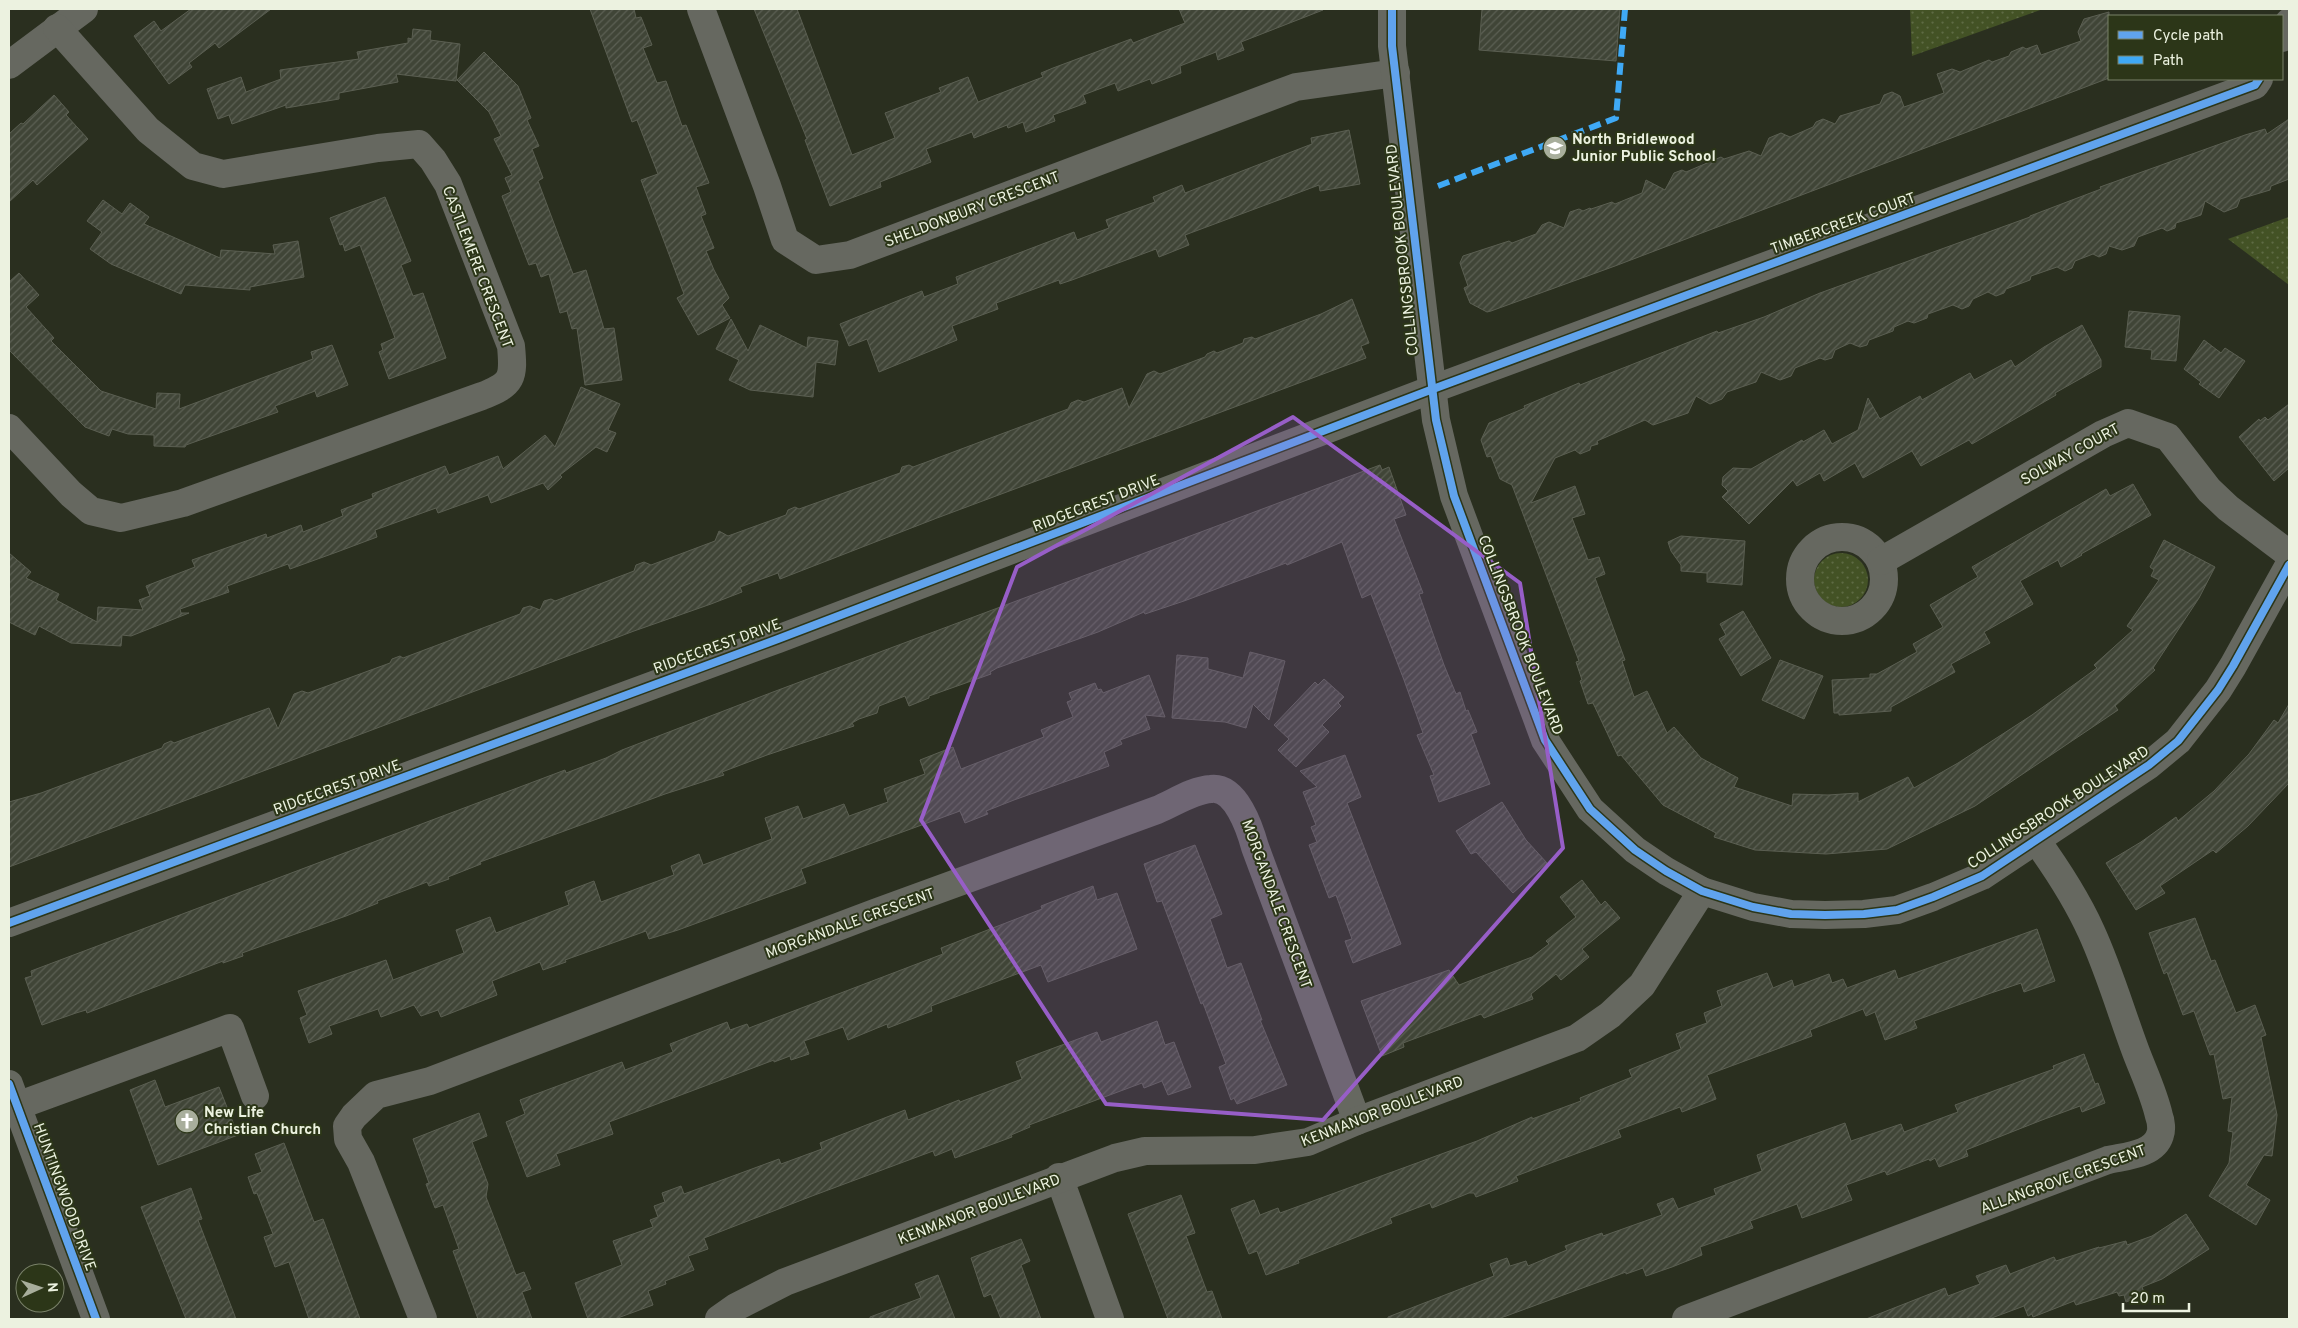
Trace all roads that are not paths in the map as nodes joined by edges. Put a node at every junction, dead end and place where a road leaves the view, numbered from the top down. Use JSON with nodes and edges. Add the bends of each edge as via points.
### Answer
{"nodes":[{"id":1,"x":84,"y":9,"type":"edge"},
{"id":2,"x":701,"y":9,"type":"edge"},
{"id":3,"x":1392,"y":9,"type":"edge"},
{"id":4,"x":2289,"y":22,"type":"edge"},
{"id":5,"x":57,"y":28,"type":"junction"},
{"id":6,"x":2283,"y":36,"type":"edge"},
{"id":7,"x":9,"y":65,"type":"edge"},
{"id":8,"x":1396,"y":73,"type":"junction"},
{"id":9,"x":2258,"y":80,"type":"edge"},
{"id":10,"x":1433,"y":389,"type":"junction"},
{"id":11,"x":9,"y":428,"type":"edge"},
{"id":12,"x":2289,"y":554,"type":"edge"},
{"id":13,"x":1881,"y":561,"type":"dead end"},
{"id":14,"x":2289,"y":565,"type":"edge"},
{"id":15,"x":2036,"y":840,"type":"junction"},
{"id":16,"x":1702,"y":891,"type":"junction"},
{"id":17,"x":9,"y":924,"type":"edge"},
{"id":18,"x":13,"y":1095,"type":"edge"},
{"id":19,"x":255,"y":1096,"type":"dead end"},
{"id":20,"x":1357,"y":1121,"type":"junction"},
{"id":21,"x":1059,"y":1177,"type":"junction"},
{"id":22,"x":96,"y":1319,"type":"edge"},
{"id":23,"x":423,"y":1319,"type":"edge"},
{"id":24,"x":719,"y":1319,"type":"edge"},
{"id":25,"x":1110,"y":1319,"type":"edge"},
{"id":26,"x":1686,"y":1319,"type":"edge"}],
"edges":[{"from":1,"to":5,"type":"street"},
{"from":2,"to":8,"type":"street","name":"SHELDONBURY CRESCENT","via":[[784,240],[816,260],[850,255],[1296,87]]},
{"from":3,"to":8,"type":"street","name":"COLLINGSBROOK BOULEVARD"},
{"from":4,"to":6,"type":"street"},
{"from":5,"to":7,"type":"street"},
{"from":5,"to":11,"type":"street","name":"CASTLEMERE CRESCENT","via":[[148,130],[193,166],[223,174],[419,144],[448,184],[511,346],[513,371],[503,388],[482,396],[183,503],[121,518],[91,511]]},
{"from":8,"to":10,"type":"street","name":"COLLINGSBROOK BOULEVARD"},
{"from":9,"to":10,"type":"street","name":"TIMBERCREEK COURT","via":[[2255,86]]},
{"from":10,"to":16,"type":"street","name":"COLLINGSBROOK BOULEVARD","via":[[1436,420],[1454,496],[1545,740],[1590,809],[1614,833],[1635,850]]},
{"from":10,"to":17,"type":"street","name":"RIDGECREST DRIVE","via":[[787,635]]},
{"from":12,"to":13,"type":"street","name":"SOLWAY COURT","via":[[2209,490],[2168,437],[2128,422]]},
{"from":14,"to":15,"type":"street","name":"COLLINGSBROOK BOULEVARD","via":[[2218,690],[2178,741],[2148,765]]},
{"from":15,"to":16,"type":"street","name":"COLLINGSBROOK BOULEVARD","via":[[1982,876],[1897,910],[1791,914],[1753,907]]},
{"from":15,"to":26,"type":"street","name":"ALLANGROVE CRESCENT","via":[[2074,898],[2102,957],[2160,1118],[2160,1135],[2154,1145],[2144,1152],[2108,1160]]},
{"from":16,"to":20,"type":"street","name":"KENMANOR BOULEVARD","via":[[1642,984],[1594,1027],[1577,1038]]},
{"from":18,"to":19,"type":"street","via":[[230,1028]]},
{"from":18,"to":22,"type":"street","name":"HUNTINGWOOD DRIVE"},
{"from":20,"to":21,"type":"street","name":"KENMANOR BOULEVARD","via":[[1300,1144],[1255,1150],[1145,1151]]},
{"from":20,"to":23,"type":"street","name":"MORGANDALE CRESCENT","via":[[1251,830],[1233,801],[1223,791],[1213,788],[430,1081],[376,1095],[347,1126],[348,1139],[361,1162]]},
{"from":21,"to":24,"type":"street","name":"KENMANOR BOULEVARD","via":[[785,1282]]},
{"from":21,"to":25,"type":"street"}]}
